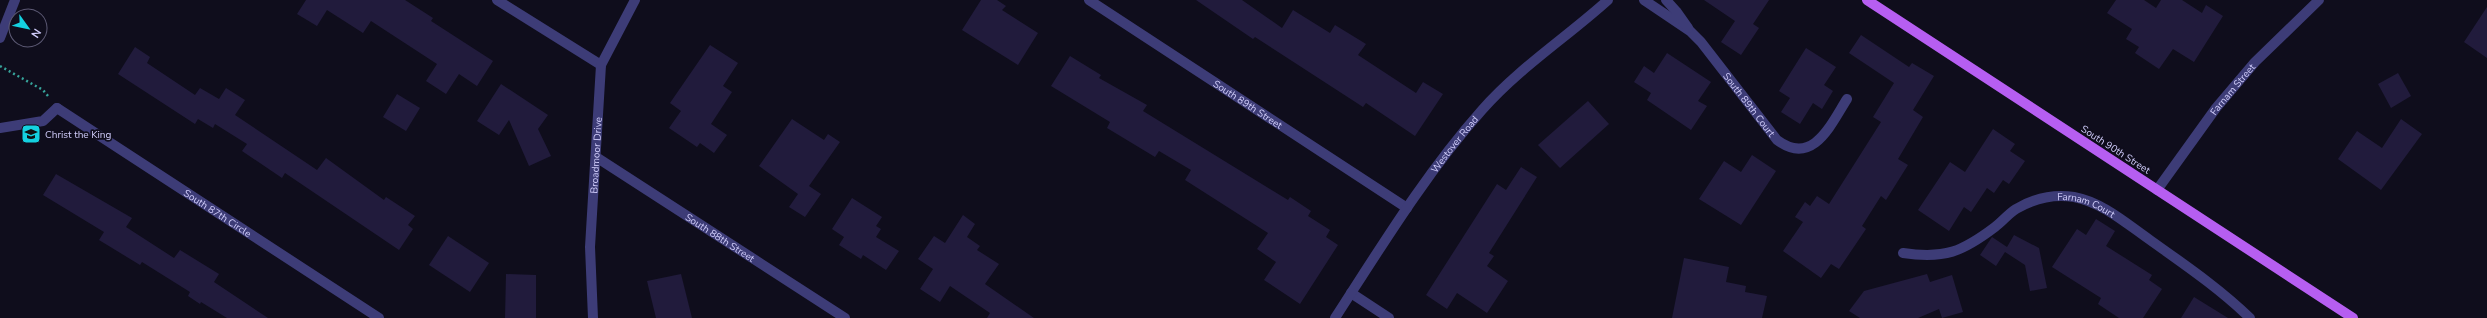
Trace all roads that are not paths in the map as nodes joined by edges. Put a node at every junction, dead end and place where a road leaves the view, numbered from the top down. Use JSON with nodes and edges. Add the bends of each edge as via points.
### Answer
{"nodes":[{"id":1,"x":15,"y":0,"type":"edge"},
{"id":2,"x":497,"y":0,"type":"edge"},
{"id":3,"x":635,"y":0,"type":"edge"},
{"id":4,"x":1089,"y":0,"type":"edge"},
{"id":5,"x":1608,"y":0,"type":"edge"},
{"id":6,"x":1644,"y":0,"type":"edge"},
{"id":7,"x":1666,"y":0,"type":"edge"},
{"id":8,"x":1867,"y":0,"type":"edge"},
{"id":9,"x":2320,"y":0,"type":"edge"},
{"id":10,"x":1690,"y":31,"type":"junction"},
{"id":11,"x":0,"y":38,"type":"edge"},
{"id":12,"x":601,"y":65,"type":"junction"},
{"id":13,"x":1847,"y":99,"type":"dead end"},
{"id":14,"x":0,"y":128,"type":"edge"},
{"id":15,"x":596,"y":157,"type":"junction"},
{"id":16,"x":2157,"y":190,"type":"junction"},
{"id":17,"x":1407,"y":208,"type":"junction"},
{"id":18,"x":1903,"y":253,"type":"dead end"},
{"id":19,"x":1351,"y":293,"type":"junction"},
{"id":20,"x":2346,"y":316,"type":"edge"},
{"id":21,"x":379,"y":318,"type":"edge"},
{"id":22,"x":593,"y":318,"type":"edge"},
{"id":23,"x":845,"y":318,"type":"edge"},
{"id":24,"x":1335,"y":318,"type":"edge"},
{"id":25,"x":1389,"y":318,"type":"edge"},
{"id":26,"x":2250,"y":318,"type":"edge"}],
"edges":[{"from":1,"to":11,"type":"street"},
{"from":2,"to":12,"type":"street"},
{"from":3,"to":12,"type":"street","name":"Broadmoor Drive"},
{"from":4,"to":17,"type":"street","name":"South 89th Street"},
{"from":5,"to":17,"type":"street","name":"Westover Road","via":[[1483,109]]},
{"from":6,"to":10,"type":"street","name":"South 89th Court"},
{"from":7,"to":10,"type":"street","name":"South 89th Court"},
{"from":8,"to":16,"type":"main road","name":"South 90th Street"},
{"from":9,"to":16,"type":"street","name":"Farnam Street","via":[[2255,62],[2216,108]]},
{"from":10,"to":13,"type":"street","name":"South 89th Court","via":[[1777,140],[1792,149],[1808,148],[1816,142]]},
{"from":12,"to":15,"type":"street","name":"Broadmoor Drive"},
{"from":14,"to":21,"type":"street","name":"South 87th Circle","via":[[43,121],[57,108]]},
{"from":15,"to":22,"type":"street","name":"Broadmoor Drive","via":[[590,247]]},
{"from":15,"to":23,"type":"street","name":"South 88th Street"},
{"from":16,"to":20,"type":"main road","name":"South 90th Street"},
{"from":17,"to":19,"type":"street","name":"Westover Road"},
{"from":18,"to":26,"type":"street","name":"Farnam Court","via":[[1928,257],[1952,253],[1968,246],[2027,203],[2059,196],[2075,197],[2114,214],[2207,280]]},
{"from":19,"to":24,"type":"street","name":"Westover Road"},
{"from":19,"to":25,"type":"street"}]}
